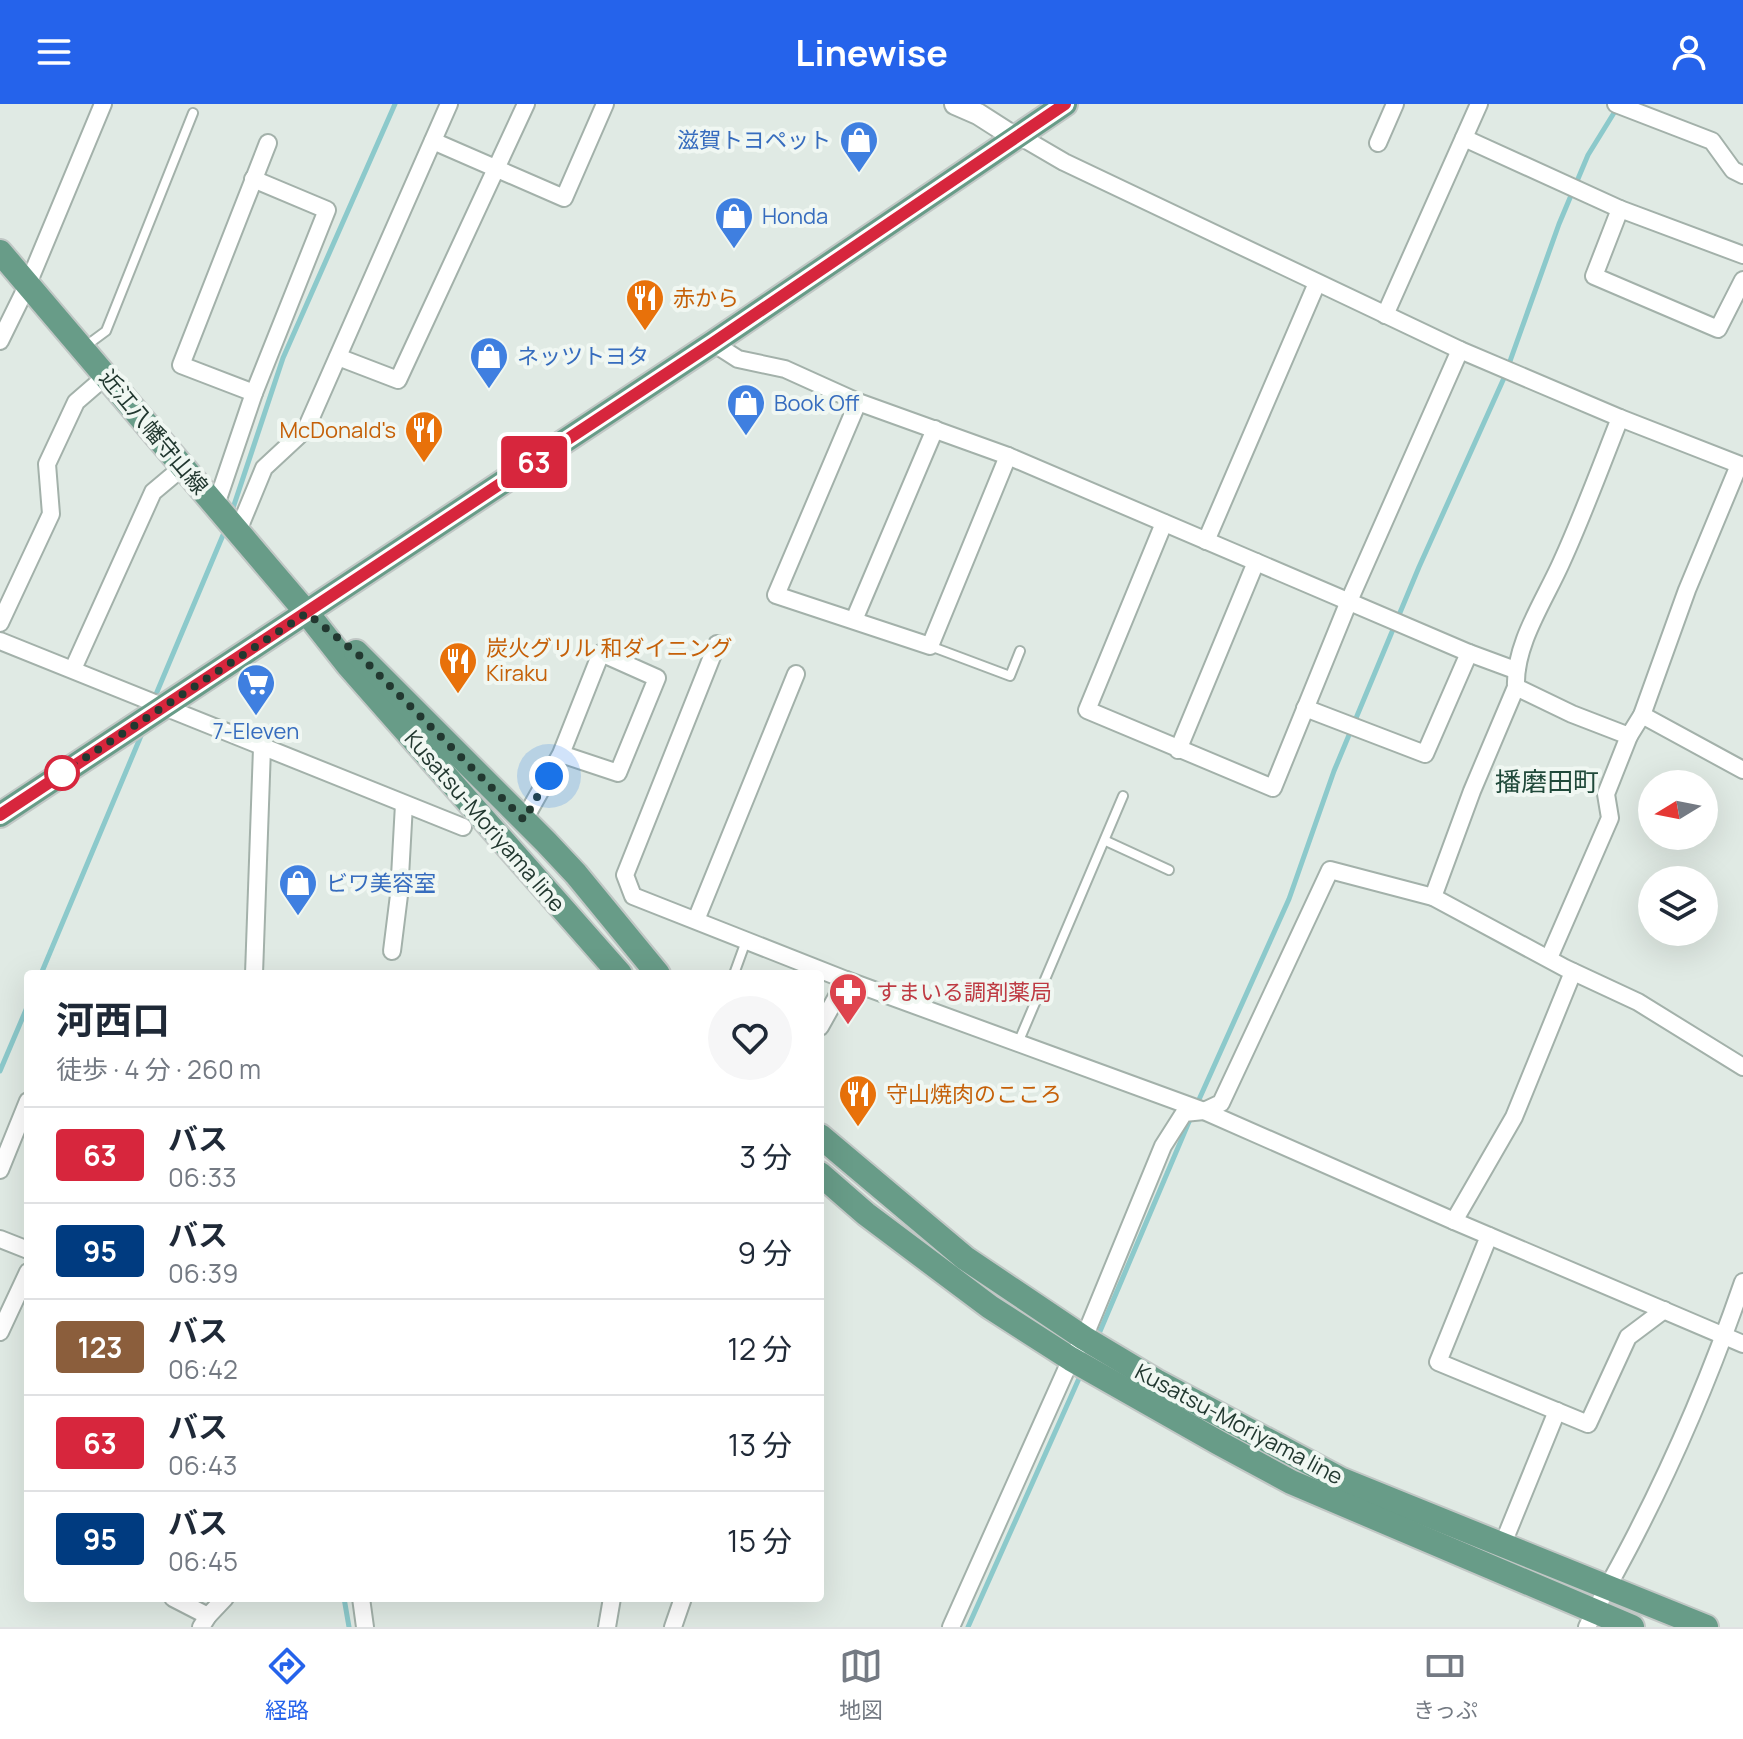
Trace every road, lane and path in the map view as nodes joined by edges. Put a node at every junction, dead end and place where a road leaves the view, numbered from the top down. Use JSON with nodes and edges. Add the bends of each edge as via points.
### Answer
{"nodes":[{"id":1,"x":103,"y":104,"type":"edge"},
{"id":2,"x":449,"y":104,"type":"edge"},
{"id":3,"x":526,"y":104,"type":"edge"},
{"id":4,"x":605,"y":104,"type":"edge"},
{"id":5,"x":955,"y":104,"type":"edge"},
{"id":6,"x":1065,"y":104,"type":"edge"},
{"id":7,"x":1395,"y":104,"type":"edge"},
{"id":8,"x":1479,"y":104,"type":"edge"},
{"id":9,"x":1616,"y":104,"type":"edge"},
{"id":10,"x":193,"y":113,"type":"dead end"},
{"id":11,"x":1014,"y":137,"type":"junction"},
{"id":12,"x":1464,"y":138,"type":"junction"},
{"id":13,"x":433,"y":141,"type":"junction"},
{"id":14,"x":268,"y":143,"type":"dead end"},
{"id":15,"x":1378,"y":143,"type":"dead end"},
{"id":16,"x":496,"y":168,"type":"junction"},
{"id":17,"x":1743,"y":175,"type":"edge"},
{"id":18,"x":253,"y":179,"type":"junction"},
{"id":19,"x":1620,"y":209,"type":"junction"},
{"id":20,"x":1,"y":254,"type":"edge"},
{"id":21,"x":1743,"y":255,"type":"edge"},
{"id":22,"x":1743,"y":280,"type":"edge"},
{"id":23,"x":1317,"y":283,"type":"junction"},
{"id":24,"x":28,"y":284,"type":"junction"},
{"id":25,"x":1385,"y":315,"type":"junction"},
{"id":26,"x":0,"y":341,"type":"edge"},
{"id":27,"x":713,"y":343,"type":"junction"},
{"id":28,"x":82,"y":348,"type":"junction"},
{"id":29,"x":1460,"y":350,"type":"junction"},
{"id":30,"x":338,"y":357,"type":"junction"},
{"id":31,"x":106,"y":376,"type":"junction"},
{"id":32,"x":254,"y":393,"type":"junction"},
{"id":33,"x":858,"y":402,"type":"junction"},
{"id":34,"x":1620,"y":418,"type":"junction"},
{"id":35,"x":935,"y":429,"type":"junction"},
{"id":36,"x":1008,"y":456,"type":"junction"},
{"id":37,"x":184,"y":466,"type":"junction"},
{"id":38,"x":1741,"y":466,"type":"edge"},
{"id":39,"x":216,"y":505,"type":"junction"},
{"id":40,"x":1164,"y":523,"type":"junction"},
{"id":41,"x":238,"y":531,"type":"junction"},
{"id":42,"x":1206,"y":541,"type":"junction"},
{"id":43,"x":1256,"y":562,"type":"junction"},
{"id":44,"x":1349,"y":601,"type":"junction"},
{"id":45,"x":307,"y":613,"type":"junction"},
{"id":46,"x":854,"y":620,"type":"junction"},
{"id":47,"x":0,"y":623,"type":"edge"},
{"id":48,"x":0,"y":641,"type":"edge"},
{"id":49,"x":717,"y":644,"type":"dead end"},
{"id":50,"x":930,"y":646,"type":"junction"},
{"id":51,"x":1020,"y":651,"type":"dead end"},
{"id":52,"x":1469,"y":653,"type":"junction"},
{"id":53,"x":73,"y":669,"type":"junction"},
{"id":54,"x":1515,"y":670,"type":"junction"},
{"id":55,"x":796,"y":674,"type":"dead end"},
{"id":56,"x":1516,"y":687,"type":"junction"},
{"id":57,"x":162,"y":707,"type":"junction"},
{"id":58,"x":1305,"y":708,"type":"junction"},
{"id":59,"x":1642,"y":715,"type":"junction"},
{"id":60,"x":1629,"y":736,"type":"junction"},
{"id":61,"x":262,"y":748,"type":"junction"},
{"id":62,"x":1178,"y":750,"type":"junction"},
{"id":63,"x":561,"y":754,"type":"junction"},
{"id":64,"x":1743,"y":770,"type":"edge"},
{"id":65,"x":1123,"y":796,"type":"dead end"},
{"id":66,"x":404,"y":804,"type":"junction"},
{"id":67,"x":0,"y":815,"type":"edge"},
{"id":68,"x":524,"y":820,"type":"junction"},
{"id":69,"x":463,"y":827,"type":"dead end"},
{"id":70,"x":1106,"y":841,"type":"junction"},
{"id":71,"x":1169,"y":870,"type":"dead end"},
{"id":72,"x":1433,"y":897,"type":"junction"},
{"id":73,"x":696,"y":920,"type":"junction"},
{"id":74,"x":746,"y":941,"type":"junction"},
{"id":75,"x":392,"y":951,"type":"dead end"},
{"id":76,"x":1549,"y":958,"type":"junction"},
{"id":77,"x":254,"y":970,"type":"edge"},
{"id":78,"x":616,"y":970,"type":"edge"},
{"id":79,"x":655,"y":970,"type":"edge"},
{"id":80,"x":735,"y":970,"type":"edge"},
{"id":81,"x":820,"y":970,"type":"edge"},
{"id":82,"x":824,"y":971,"type":"edge"},
{"id":83,"x":1573,"y":972,"type":"junction"},
{"id":84,"x":846,"y":980,"type":"junction"},
{"id":85,"x":824,"y":1020,"type":"edge"},
{"id":86,"x":1018,"y":1043,"type":"junction"},
{"id":87,"x":1743,"y":1067,"type":"edge"},
{"id":88,"x":24,"y":1111,"type":"edge"},
{"id":89,"x":1204,"y":1111,"type":"junction"},
{"id":90,"x":824,"y":1139,"type":"edge"},
{"id":91,"x":0,"y":1170,"type":"edge"},
{"id":92,"x":824,"y":1177,"type":"edge"},
{"id":93,"x":1454,"y":1221,"type":"junction"},
{"id":94,"x":1489,"y":1236,"type":"junction"},
{"id":95,"x":0,"y":1239,"type":"edge"},
{"id":96,"x":24,"y":1248,"type":"edge"},
{"id":97,"x":24,"y":1281,"type":"edge"},
{"id":98,"x":1743,"y":1282,"type":"edge"},
{"id":99,"x":1664,"y":1310,"type":"junction"},
{"id":100,"x":0,"y":1332,"type":"edge"},
{"id":101,"x":1725,"y":1337,"type":"junction"},
{"id":102,"x":1743,"y":1344,"type":"edge"},
{"id":103,"x":1077,"y":1349,"type":"junction"},
{"id":104,"x":1557,"y":1411,"type":"junction"},
{"id":105,"x":1502,"y":1546,"type":"junction"},
{"id":106,"x":178,"y":1602,"type":"edge"},
{"id":107,"x":221,"y":1602,"type":"edge"},
{"id":108,"x":362,"y":1602,"type":"edge"},
{"id":109,"x":611,"y":1602,"type":"edge"},
{"id":110,"x":682,"y":1602,"type":"edge"},
{"id":111,"x":1597,"y":1609,"type":"edge"},
{"id":112,"x":204,"y":1621,"type":"edge"},
{"id":113,"x":365,"y":1627,"type":"edge"},
{"id":114,"x":607,"y":1627,"type":"edge"},
{"id":115,"x":673,"y":1627,"type":"edge"},
{"id":116,"x":951,"y":1627,"type":"edge"},
{"id":117,"x":1632,"y":1627,"type":"edge"},
{"id":118,"x":1706,"y":1627,"type":"edge"}],
"edges":[{"from":1,"to":24,"type":"street"},
{"from":2,"to":13,"type":"street"},
{"from":3,"to":16,"type":"street"},
{"from":4,"to":16,"type":"street","via":[[564,198]]},
{"from":5,"to":11,"type":"street"},
{"from":6,"to":11,"type":"main road"},
{"from":7,"to":15,"type":"street"},
{"from":8,"to":12,"type":"street"},
{"from":9,"to":17,"type":"street","via":[[1712,141],[1733,170]]},
{"from":10,"to":28,"type":"lane","via":[[106,331]]},
{"from":11,"to":23,"type":"street"},
{"from":11,"to":27,"type":"main road"},
{"from":12,"to":19,"type":"street"},
{"from":12,"to":25,"type":"street"},
{"from":13,"to":16,"type":"street"},
{"from":13,"to":30,"type":"street"},
{"from":14,"to":18,"type":"street"},
{"from":16,"to":30,"type":"street","via":[[398,380]]},
{"from":18,"to":32,"type":"street","via":[[327,210]]},
{"from":18,"to":32,"type":"street","via":[[181,365]]},
{"from":19,"to":21,"type":"street"},
{"from":19,"to":22,"type":"street","via":[[1594,276],[1718,329]]},
{"from":20,"to":24,"type":"main road","name":"近江八幡守山線"},
{"from":23,"to":25,"type":"street"},
{"from":23,"to":42,"type":"street"},
{"from":24,"to":26,"type":"street"},
{"from":24,"to":28,"type":"main road","name":"近江八幡守山線"},
{"from":25,"to":29,"type":"street"},
{"from":27,"to":33,"type":"street","via":[[738,359],[785,369]]},
{"from":27,"to":45,"type":"main road"},
{"from":28,"to":31,"type":"main road","name":"近江八幡守山線"},
{"from":29,"to":34,"type":"street"},
{"from":29,"to":44,"type":"street"},
{"from":30,"to":41,"type":"street","via":[[306,429],[264,468]]},
{"from":31,"to":37,"type":"main road","name":"近江八幡守山線"},
{"from":31,"to":47,"type":"street","via":[[76,402],[47,464],[51,514]]},
{"from":32,"to":39,"type":"street"},
{"from":33,"to":35,"type":"street"},
{"from":33,"to":46,"type":"street","via":[[776,595]]},
{"from":34,"to":38,"type":"street"},
{"from":34,"to":54,"type":"street"},
{"from":35,"to":36,"type":"street"},
{"from":35,"to":46,"type":"street"},
{"from":36,"to":40,"type":"street"},
{"from":36,"to":50,"type":"street"},
{"from":37,"to":39,"type":"main road","name":"近江八幡守山線"},
{"from":37,"to":53,"type":"street","via":[[153,492]]},
{"from":38,"to":59,"type":"street","via":[[1687,590]]},
{"from":39,"to":41,"type":"main road","name":"近江八幡守山線"},
{"from":40,"to":42,"type":"street"},
{"from":40,"to":62,"type":"street","via":[[1087,710]]},
{"from":41,"to":45,"type":"main road","name":"近江八幡守山線"},
{"from":42,"to":43,"type":"street"},
{"from":43,"to":44,"type":"street"},
{"from":43,"to":62,"type":"street"},
{"from":44,"to":52,"type":"street"},
{"from":44,"to":58,"type":"street"},
{"from":45,"to":57,"type":"main road"},
{"from":45,"to":68,"type":"main road","name":"Kusatsu-Moriyama line","via":[[360,656]]},
{"from":45,"to":78,"type":"main road","name":"Kusatsu-Moriyama line"},
{"from":46,"to":50,"type":"street"},
{"from":48,"to":53,"type":"street"},
{"from":49,"to":73,"type":"street","via":[[625,875],[633,896]]},
{"from":50,"to":51,"type":"lane","via":[[1010,676]]},
{"from":52,"to":54,"type":"street"},
{"from":52,"to":58,"type":"street","via":[[1425,754]]},
{"from":53,"to":57,"type":"street"},
{"from":54,"to":56,"type":"street"},
{"from":55,"to":73,"type":"street"},
{"from":56,"to":60,"type":"street"},
{"from":56,"to":72,"type":"street"},
{"from":57,"to":61,"type":"street"},
{"from":57,"to":67,"type":"main road"},
{"from":58,"to":62,"type":"street","via":[[1273,788]]},
{"from":59,"to":60,"type":"street"},
{"from":59,"to":64,"type":"street"},
{"from":60,"to":76,"type":"street","via":[[1606,794],[1610,818]]},
{"from":61,"to":66,"type":"street"},
{"from":61,"to":77,"type":"street"},
{"from":63,"to":63,"type":"street","via":[[601,653],[657,678],[618,773]]},
{"from":63,"to":68,"type":"street"},
{"from":65,"to":70,"type":"lane"},
{"from":66,"to":69,"type":"street"},
{"from":66,"to":75,"type":"street"},
{"from":68,"to":79,"type":"main road","name":"Kusatsu-Moriyama line"},
{"from":70,"to":71,"type":"lane"},
{"from":70,"to":86,"type":"lane"},
{"from":72,"to":76,"type":"street"},
{"from":72,"to":89,"type":"street","via":[[1330,870],[1221,1103]]},
{"from":73,"to":74,"type":"street"},
{"from":74,"to":80,"type":"lane"},
{"from":74,"to":81,"type":"street"},
{"from":76,"to":83,"type":"street"},
{"from":82,"to":84,"type":"street"},
{"from":83,"to":87,"type":"street","via":[[1629,997]]},
{"from":83,"to":93,"type":"street","via":[[1514,1117]]},
{"from":84,"to":85,"type":"street"},
{"from":84,"to":86,"type":"street"},
{"from":86,"to":89,"type":"street"},
{"from":88,"to":91,"type":"street"},
{"from":89,"to":93,"type":"street"},
{"from":89,"to":103,"type":"street","via":[[1184,1113],[1163,1146]]},
{"from":90,"to":103,"type":"main road","name":"Kusatsu-Moriyama line"},
{"from":92,"to":103,"type":"main road","name":"Kusatsu-Moriyama line","via":[[949,1278]]},
{"from":93,"to":94,"type":"street"},
{"from":94,"to":99,"type":"street"},
{"from":94,"to":104,"type":"street","via":[[1438,1362]]},
{"from":95,"to":96,"type":"street"},
{"from":97,"to":100,"type":"street"},
{"from":98,"to":101,"type":"street"},
{"from":99,"to":101,"type":"street"},
{"from":99,"to":104,"type":"street","via":[[1628,1337],[1588,1424]]},
{"from":101,"to":102,"type":"street"},
{"from":101,"to":111,"type":"street"},
{"from":103,"to":105,"type":"main road","name":"Kusatsu-Moriyama line","via":[[1156,1381],[1342,1480]]},
{"from":103,"to":111,"type":"main road","name":"Kusatsu-Moriyama line","via":[[1291,1482]]},
{"from":103,"to":116,"type":"street"},
{"from":104,"to":105,"type":"street"},
{"from":105,"to":111,"type":"main road","name":"Kusatsu-Moriyama line"},
{"from":106,"to":112,"type":"street"},
{"from":107,"to":112,"type":"street"},
{"from":108,"to":113,"type":"street"},
{"from":109,"to":114,"type":"street"},
{"from":110,"to":115,"type":"street"},
{"from":111,"to":117,"type":"main road","name":"Kusatsu-Moriyama line"},
{"from":111,"to":118,"type":"main road","name":"Kusatsu-Moriyama line"}]}
